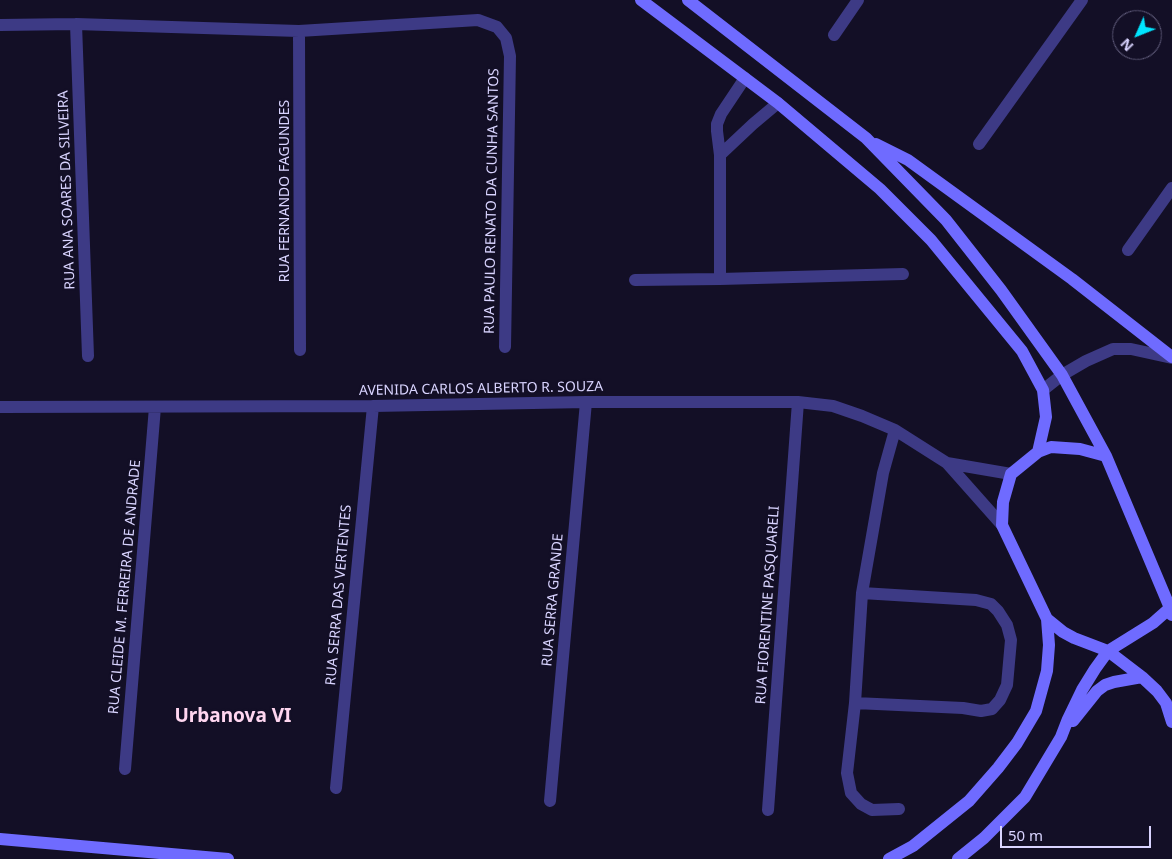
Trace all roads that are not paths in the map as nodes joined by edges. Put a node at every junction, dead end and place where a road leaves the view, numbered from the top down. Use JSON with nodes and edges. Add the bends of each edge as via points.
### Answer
{"nodes":[{"id":1,"x":641,"y":0,"type":"edge"},
{"id":2,"x":688,"y":0,"type":"edge"},
{"id":3,"x":858,"y":0,"type":"edge"},
{"id":4,"x":1082,"y":0,"type":"edge"},
{"id":5,"x":76,"y":24,"type":"junction"},
{"id":6,"x":0,"y":25,"type":"edge"},
{"id":7,"x":299,"y":31,"type":"junction"},
{"id":8,"x":834,"y":35,"type":"dead end"},
{"id":9,"x":745,"y":78,"type":"junction"},
{"id":10,"x":778,"y":103,"type":"junction"},
{"id":11,"x":866,"y":138,"type":"junction"},
{"id":12,"x":979,"y":144,"type":"dead end"},
{"id":13,"x":720,"y":155,"type":"junction"},
{"id":14,"x":1172,"y":188,"type":"edge"},
{"id":15,"x":1128,"y":250,"type":"dead end"},
{"id":16,"x":903,"y":274,"type":"dead end"},
{"id":17,"x":720,"y":279,"type":"junction"},
{"id":18,"x":635,"y":280,"type":"dead end"},
{"id":19,"x":505,"y":347,"type":"dead end"},
{"id":20,"x":300,"y":350,"type":"dead end"},
{"id":21,"x":88,"y":356,"type":"dead end"},
{"id":22,"x":1172,"y":357,"type":"edge"},
{"id":23,"x":1062,"y":375,"type":"junction"},
{"id":24,"x":1043,"y":390,"type":"junction"},
{"id":25,"x":586,"y":402,"type":"junction"},
{"id":26,"x":798,"y":402,"type":"junction"},
{"id":27,"x":373,"y":406,"type":"junction"},
{"id":28,"x":0,"y":407,"type":"edge"},
{"id":29,"x":155,"y":407,"type":"junction"},
{"id":30,"x":895,"y":430,"type":"junction"},
{"id":31,"x":1038,"y":452,"type":"junction"},
{"id":32,"x":1106,"y":456,"type":"junction"},
{"id":33,"x":948,"y":464,"type":"junction"},
{"id":34,"x":1011,"y":474,"type":"junction"},
{"id":35,"x":1002,"y":525,"type":"junction"},
{"id":36,"x":862,"y":593,"type":"junction"},
{"id":37,"x":1171,"y":610,"type":"edge"},
{"id":38,"x":1048,"y":618,"type":"junction"},
{"id":39,"x":1108,"y":651,"type":"junction"},
{"id":40,"x":1142,"y":677,"type":"junction"},
{"id":41,"x":855,"y":703,"type":"junction"},
{"id":42,"x":1172,"y":722,"type":"edge"},
{"id":43,"x":1061,"y":737,"type":"junction"},
{"id":44,"x":125,"y":769,"type":"dead end"},
{"id":45,"x":336,"y":788,"type":"dead end"},
{"id":46,"x":550,"y":801,"type":"dead end"},
{"id":47,"x":899,"y":809,"type":"dead end"},
{"id":48,"x":768,"y":810,"type":"dead end"},
{"id":49,"x":0,"y":839,"type":"edge"},
{"id":50,"x":228,"y":859,"type":"edge"},
{"id":51,"x":889,"y":859,"type":"edge"},
{"id":52,"x":958,"y":859,"type":"edge"}],
"edges":[{"from":1,"to":9,"type":"street"},
{"from":2,"to":11,"type":"street"},
{"from":3,"to":8,"type":"street"},
{"from":4,"to":12,"type":"street"},
{"from":5,"to":6,"type":"street"},
{"from":5,"to":7,"type":"street"},
{"from":5,"to":21,"type":"street","name":"RUA ANA SOARES DA SILVEIRA"},
{"from":7,"to":19,"type":"street","name":"RUA PAULO RENATO DA CUNHA SANTOS","via":[[478,20],[497,27],[506,38],[510,56]]},
{"from":7,"to":20,"type":"street","name":"RUA FERNANDO FAGUNDES"},
{"from":9,"to":10,"type":"street"},
{"from":9,"to":13,"type":"street","via":[[717,124]]},
{"from":10,"to":13,"type":"street"},
{"from":10,"to":24,"type":"street","via":[[880,189],[932,240],[1022,351]]},
{"from":11,"to":22,"type":"street","via":[[908,160],[1072,279]]},
{"from":11,"to":23,"type":"street","via":[[946,220]]},
{"from":13,"to":17,"type":"street"},
{"from":14,"to":15,"type":"street"},
{"from":16,"to":17,"type":"street"},
{"from":17,"to":18,"type":"street"},
{"from":22,"to":23,"type":"street","via":[[1113,349]]},
{"from":23,"to":24,"type":"street"},
{"from":23,"to":32,"type":"street"},
{"from":24,"to":31,"type":"street","via":[[1046,417]]},
{"from":25,"to":26,"type":"street","name":"AVENIDA CARLOS ALBERTO R. SOUZA"},
{"from":25,"to":27,"type":"street","name":"AVENIDA CARLOS ALBERTO R. SOUZA"},
{"from":25,"to":46,"type":"street","name":"RUA SERRA GRANDE"},
{"from":26,"to":30,"type":"street","name":"AVENIDA CARLOS ALBERTO R. SOUZA","via":[[833,406]]},
{"from":26,"to":48,"type":"street","name":"RUA FIORENTINE PASQUARELI"},
{"from":27,"to":29,"type":"street","name":"AVENIDA CARLOS ALBERTO R. SOUZA"},
{"from":27,"to":45,"type":"street","name":"RUA SERRA DAS VERTENTES"},
{"from":28,"to":29,"type":"street","name":"AVENIDA CARLOS ALBERTO R. SOUZA"},
{"from":29,"to":44,"type":"street","name":"RUA CLEIDE M. FERREIRA DE ANDRADE"},
{"from":30,"to":33,"type":"street","name":"AVENIDA CARLOS ALBERTO R. SOUZA"},
{"from":30,"to":36,"type":"street","via":[[883,474]]},
{"from":31,"to":32,"type":"street","via":[[1051,447],[1080,449]]},
{"from":31,"to":34,"type":"street"},
{"from":32,"to":37,"type":"street"},
{"from":33,"to":34,"type":"street"},
{"from":33,"to":35,"type":"street"},
{"from":34,"to":35,"type":"street","via":[[1003,502]]},
{"from":35,"to":38,"type":"street"},
{"from":36,"to":41,"type":"street"},
{"from":36,"to":41,"type":"street","via":[[976,600],[991,604],[1007,625],[1011,640],[1007,685],[992,710]]},
{"from":37,"to":39,"type":"street"},
{"from":38,"to":39,"type":"street","via":[[1063,632]]},
{"from":38,"to":51,"type":"street","via":[[1047,670],[1036,711],[1017,743],[969,801],[912,846]]},
{"from":39,"to":40,"type":"street"},
{"from":39,"to":43,"type":"street","via":[[1082,690]]},
{"from":40,"to":42,"type":"street","via":[[1166,703]]},
{"from":40,"to":43,"type":"street","via":[[1105,685]]},
{"from":41,"to":47,"type":"street","via":[[847,773],[851,794],[872,810]]},
{"from":43,"to":52,"type":"street","via":[[1025,797]]},
{"from":49,"to":50,"type":"street"}]}
